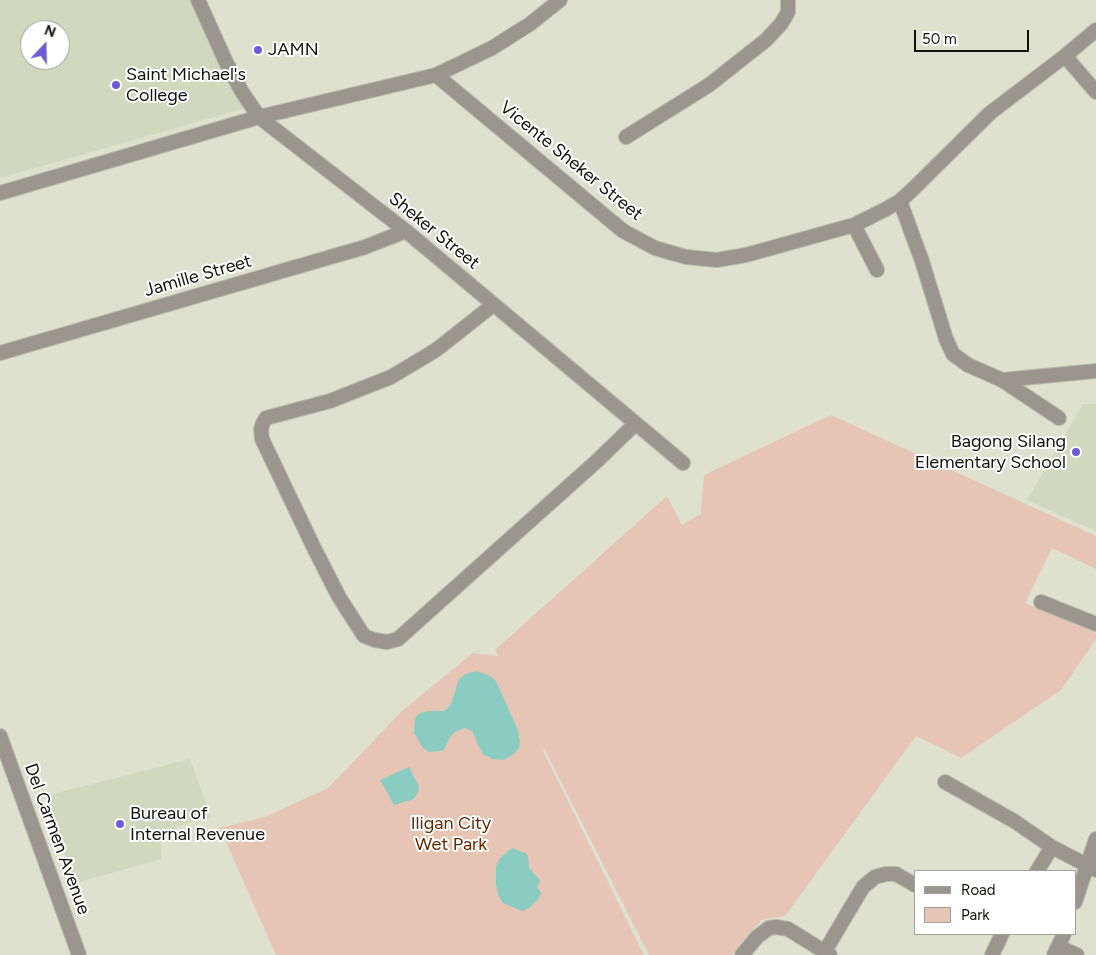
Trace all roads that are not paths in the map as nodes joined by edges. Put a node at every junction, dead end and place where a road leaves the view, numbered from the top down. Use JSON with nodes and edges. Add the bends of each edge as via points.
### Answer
{"nodes":[{"id":1,"x":198,"y":0,"type":"edge"},
{"id":2,"x":560,"y":0,"type":"edge"},
{"id":3,"x":788,"y":0,"type":"edge"},
{"id":4,"x":1096,"y":30,"type":"edge"},
{"id":5,"x":1065,"y":56,"type":"junction"},
{"id":6,"x":436,"y":75,"type":"junction"},
{"id":7,"x":1096,"y":92,"type":"edge"},
{"id":8,"x":259,"y":117,"type":"junction"},
{"id":9,"x":626,"y":137,"type":"dead end"},
{"id":10,"x":0,"y":193,"type":"edge"},
{"id":11,"x":900,"y":201,"type":"junction"},
{"id":12,"x":854,"y":225,"type":"junction"},
{"id":13,"x":406,"y":231,"type":"junction"},
{"id":14,"x":877,"y":270,"type":"dead end"},
{"id":15,"x":493,"y":305,"type":"junction"},
{"id":16,"x":0,"y":353,"type":"edge"},
{"id":17,"x":1096,"y":371,"type":"edge"},
{"id":18,"x":1002,"y":380,"type":"junction"},
{"id":19,"x":1059,"y":418,"type":"dead end"},
{"id":20,"x":635,"y":424,"type":"junction"},
{"id":21,"x":684,"y":463,"type":"dead end"},
{"id":22,"x":1041,"y":602,"type":"dead end"},
{"id":23,"x":1096,"y":624,"type":"edge"},
{"id":24,"x":0,"y":736,"type":"edge"},
{"id":25,"x":945,"y":782,"type":"dead end"},
{"id":26,"x":1096,"y":839,"type":"edge"},
{"id":27,"x":1052,"y":847,"type":"junction"},
{"id":28,"x":1092,"y":868,"type":"edge"},
{"id":29,"x":1038,"y":870,"type":"edge"},
{"id":30,"x":914,"y":884,"type":"edge"},
{"id":31,"x":1076,"y":900,"type":"edge"},
{"id":32,"x":998,"y":935,"type":"edge"},
{"id":33,"x":1059,"y":945,"type":"edge"},
{"id":34,"x":827,"y":953,"type":"edge"},
{"id":35,"x":79,"y":955,"type":"edge"},
{"id":36,"x":742,"y":955,"type":"edge"},
{"id":37,"x":992,"y":955,"type":"edge"},
{"id":38,"x":1077,"y":955,"type":"edge"}],
"edges":[{"from":1,"to":8,"type":"street","name":"Sheker Street","via":[[226,62]]},
{"from":2,"to":6,"type":"street","via":[[492,48]]},
{"from":3,"to":9,"type":"street","via":[[788,12],[766,40],[709,85]]},
{"from":4,"to":5,"type":"street","name":"Vicente Sheker Street"},
{"from":5,"to":7,"type":"street"},
{"from":5,"to":11,"type":"street","name":"Vicente Sheker Street","via":[[990,113]]},
{"from":6,"to":8,"type":"street"},
{"from":6,"to":12,"type":"street","name":"Vicente Sheker Street","via":[[623,231],[656,248],[686,257],[717,260]]},
{"from":8,"to":10,"type":"street"},
{"from":8,"to":13,"type":"street","name":"Sheker Street"},
{"from":11,"to":12,"type":"street","name":"Vicente Sheker Street"},
{"from":11,"to":18,"type":"street","via":[[953,354]]},
{"from":12,"to":14,"type":"street"},
{"from":13,"to":15,"type":"street","name":"Sheker Street"},
{"from":13,"to":16,"type":"street","name":"Jamille Street","via":[[365,247]]},
{"from":15,"to":20,"type":"street","name":"Sheker Street"},
{"from":15,"to":20,"type":"street","via":[[436,350],[390,377],[330,401],[266,418],[263,423],[262,439],[339,597],[364,636],[387,642],[398,639]]},
{"from":17,"to":18,"type":"street"},
{"from":18,"to":19,"type":"street"},
{"from":20,"to":21,"type":"street","name":"Sheker Street"},
{"from":22,"to":23,"type":"street"},
{"from":24,"to":35,"type":"street","name":"Del Carmen Avenue"},
{"from":25,"to":27,"type":"street"},
{"from":26,"to":28,"type":"street"},
{"from":27,"to":28,"type":"street"},
{"from":27,"to":29,"type":"street"},
{"from":28,"to":31,"type":"street"},
{"from":30,"to":34,"type":"street","via":[[896,874],[875,877],[863,887]]},
{"from":32,"to":37,"type":"street"},
{"from":33,"to":38,"type":"street"},
{"from":34,"to":36,"type":"street","via":[[788,929],[776,927],[769,928]]}]}
